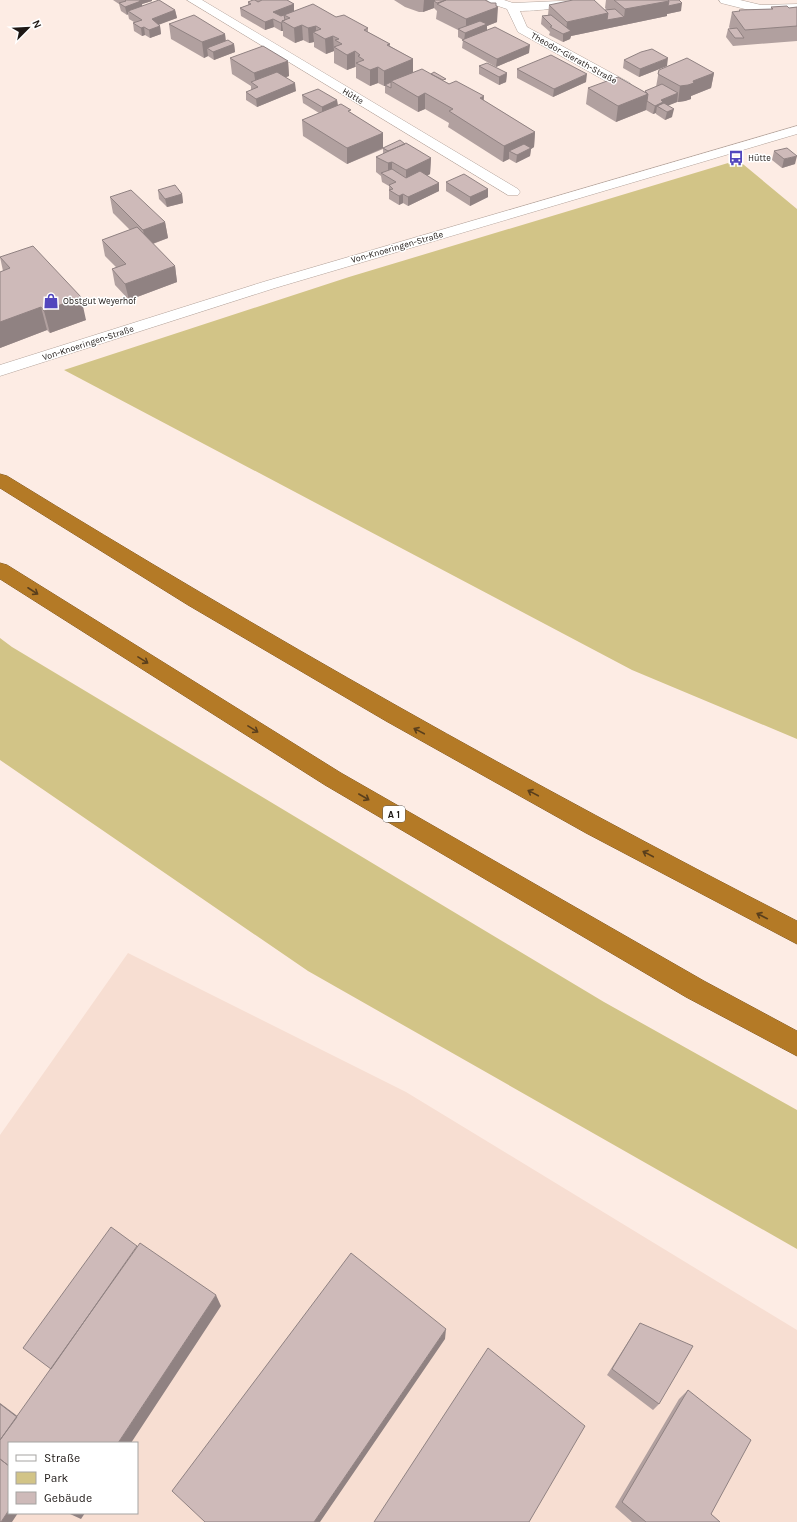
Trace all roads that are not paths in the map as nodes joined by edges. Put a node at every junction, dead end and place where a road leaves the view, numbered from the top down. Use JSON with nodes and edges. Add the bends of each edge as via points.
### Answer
{"nodes":[{"id":1,"x":193,"y":0,"type":"edge"},
{"id":2,"x":493,"y":0,"type":"edge"},
{"id":3,"x":577,"y":0,"type":"edge"},
{"id":4,"x":725,"y":0,"type":"edge"},
{"id":5,"x":512,"y":7,"type":"junction"},
{"id":6,"x":797,"y":8,"type":"edge"},
{"id":7,"x":625,"y":86,"type":"edge"},
{"id":8,"x":797,"y":130,"type":"edge"},
{"id":9,"x":513,"y":192,"type":"dead end"},
{"id":10,"x":0,"y":371,"type":"edge"},
{"id":11,"x":0,"y":480,"type":"edge"},
{"id":12,"x":0,"y":570,"type":"edge"},
{"id":13,"x":797,"y":933,"type":"edge"},
{"id":14,"x":797,"y":1044,"type":"edge"}],
"edges":[{"from":1,"to":9,"type":"street","name":"Hütte"},
{"from":2,"to":5,"type":"street"},
{"from":3,"to":5,"type":"street","via":[[536,7]]},
{"from":4,"to":6,"type":"street","via":[[761,9]]},
{"from":5,"to":7,"type":"street","name":"Theodor-Gierath-Straße","via":[[522,29]]},
{"from":8,"to":10,"type":"street","name":"Von-Knoeringen-Straße","via":[[276,283]]},
{"from":13,"to":11,"type":"highway","one_way":true,"via":[[395,718],[118,554]]},
{"from":12,"to":14,"type":"highway","number":"A 1","one_way":true,"via":[[333,779],[695,989]]}]}
